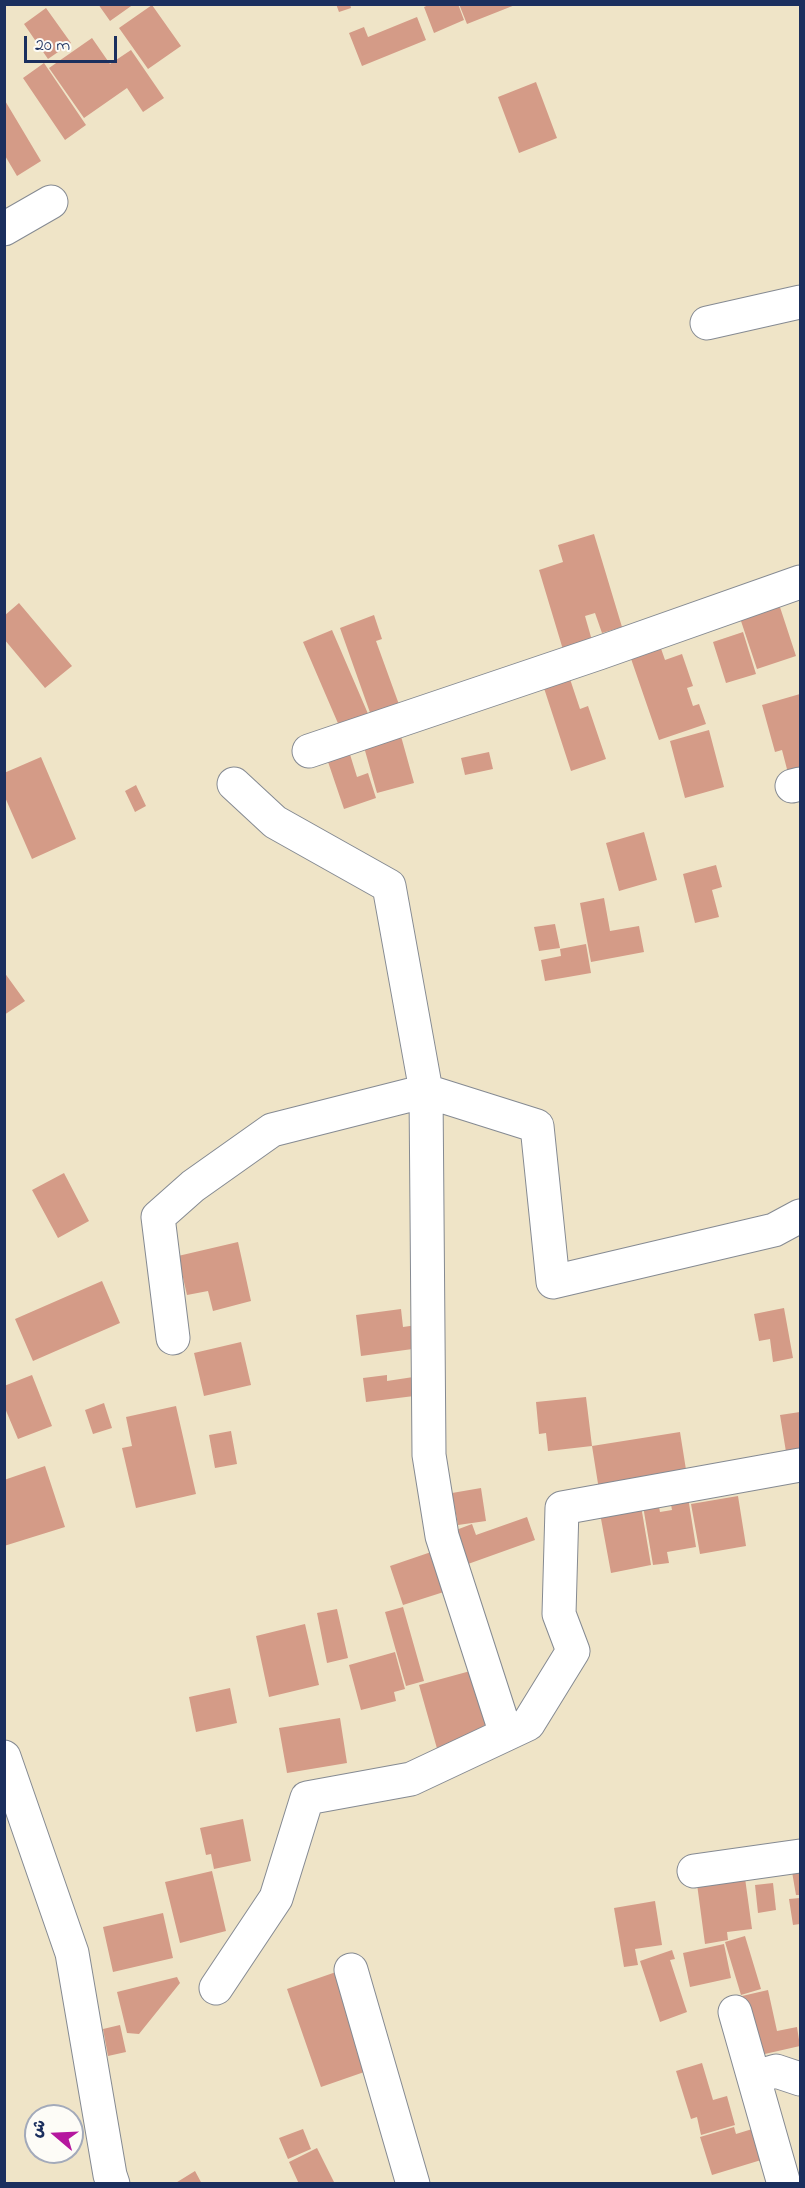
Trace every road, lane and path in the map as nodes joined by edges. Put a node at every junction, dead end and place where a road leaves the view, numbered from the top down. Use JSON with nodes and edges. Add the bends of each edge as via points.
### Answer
{"nodes":[{"id":1,"x":51,"y":202,"type":"dead end"},
{"id":2,"x":4,"y":229,"type":"edge"},
{"id":3,"x":801,"y":302,"type":"edge"},
{"id":4,"x":707,"y":323,"type":"dead end"},
{"id":5,"x":801,"y":582,"type":"edge"},
{"id":6,"x":309,"y":751,"type":"dead end"},
{"id":7,"x":234,"y":784,"type":"dead end"},
{"id":8,"x":426,"y":1091,"type":"junction"},
{"id":9,"x":801,"y":1216,"type":"edge"},
{"id":10,"x":173,"y":1338,"type":"dead end"},
{"id":11,"x":801,"y":1465,"type":"edge"},
{"id":12,"x":507,"y":1734,"type":"junction"},
{"id":13,"x":6,"y":1768,"type":"edge"},
{"id":14,"x":801,"y":1856,"type":"edge"},
{"id":15,"x":694,"y":1871,"type":"dead end"},
{"id":16,"x":351,"y":1970,"type":"dead end"},
{"id":17,"x":216,"y":1988,"type":"dead end"},
{"id":18,"x":735,"y":2012,"type":"dead end"},
{"id":19,"x":755,"y":2077,"type":"junction"},
{"id":20,"x":801,"y":2079,"type":"edge"},
{"id":21,"x":113,"y":2184,"type":"edge"},
{"id":22,"x":413,"y":2184,"type":"edge"},
{"id":23,"x":784,"y":2184,"type":"edge"}],
"edges":[{"from":1,"to":2,"type":"street"},
{"from":3,"to":4,"type":"street"},
{"from":5,"to":6,"type":"street"},
{"from":7,"to":8,"type":"street","via":[[275,822],[389,886]]},
{"from":8,"to":9,"type":"street","via":[[537,1126],[553,1282],[774,1230]]},
{"from":8,"to":10,"type":"street","via":[[272,1130],[193,1186],[158,1217]]},
{"from":8,"to":12,"type":"street","via":[[429,1455],[442,1536]]},
{"from":11,"to":12,"type":"street","via":[[562,1508],[559,1614],[573,1651],[528,1724]]},
{"from":12,"to":17,"type":"street","via":[[411,1779],[307,1798],[276,1898]]},
{"from":13,"to":21,"type":"street","via":[[72,1953]]},
{"from":14,"to":15,"type":"street"},
{"from":16,"to":22,"type":"street"},
{"from":18,"to":19,"type":"street"},
{"from":19,"to":20,"type":"street","via":[[776,2071]]},
{"from":19,"to":23,"type":"street"}]}
